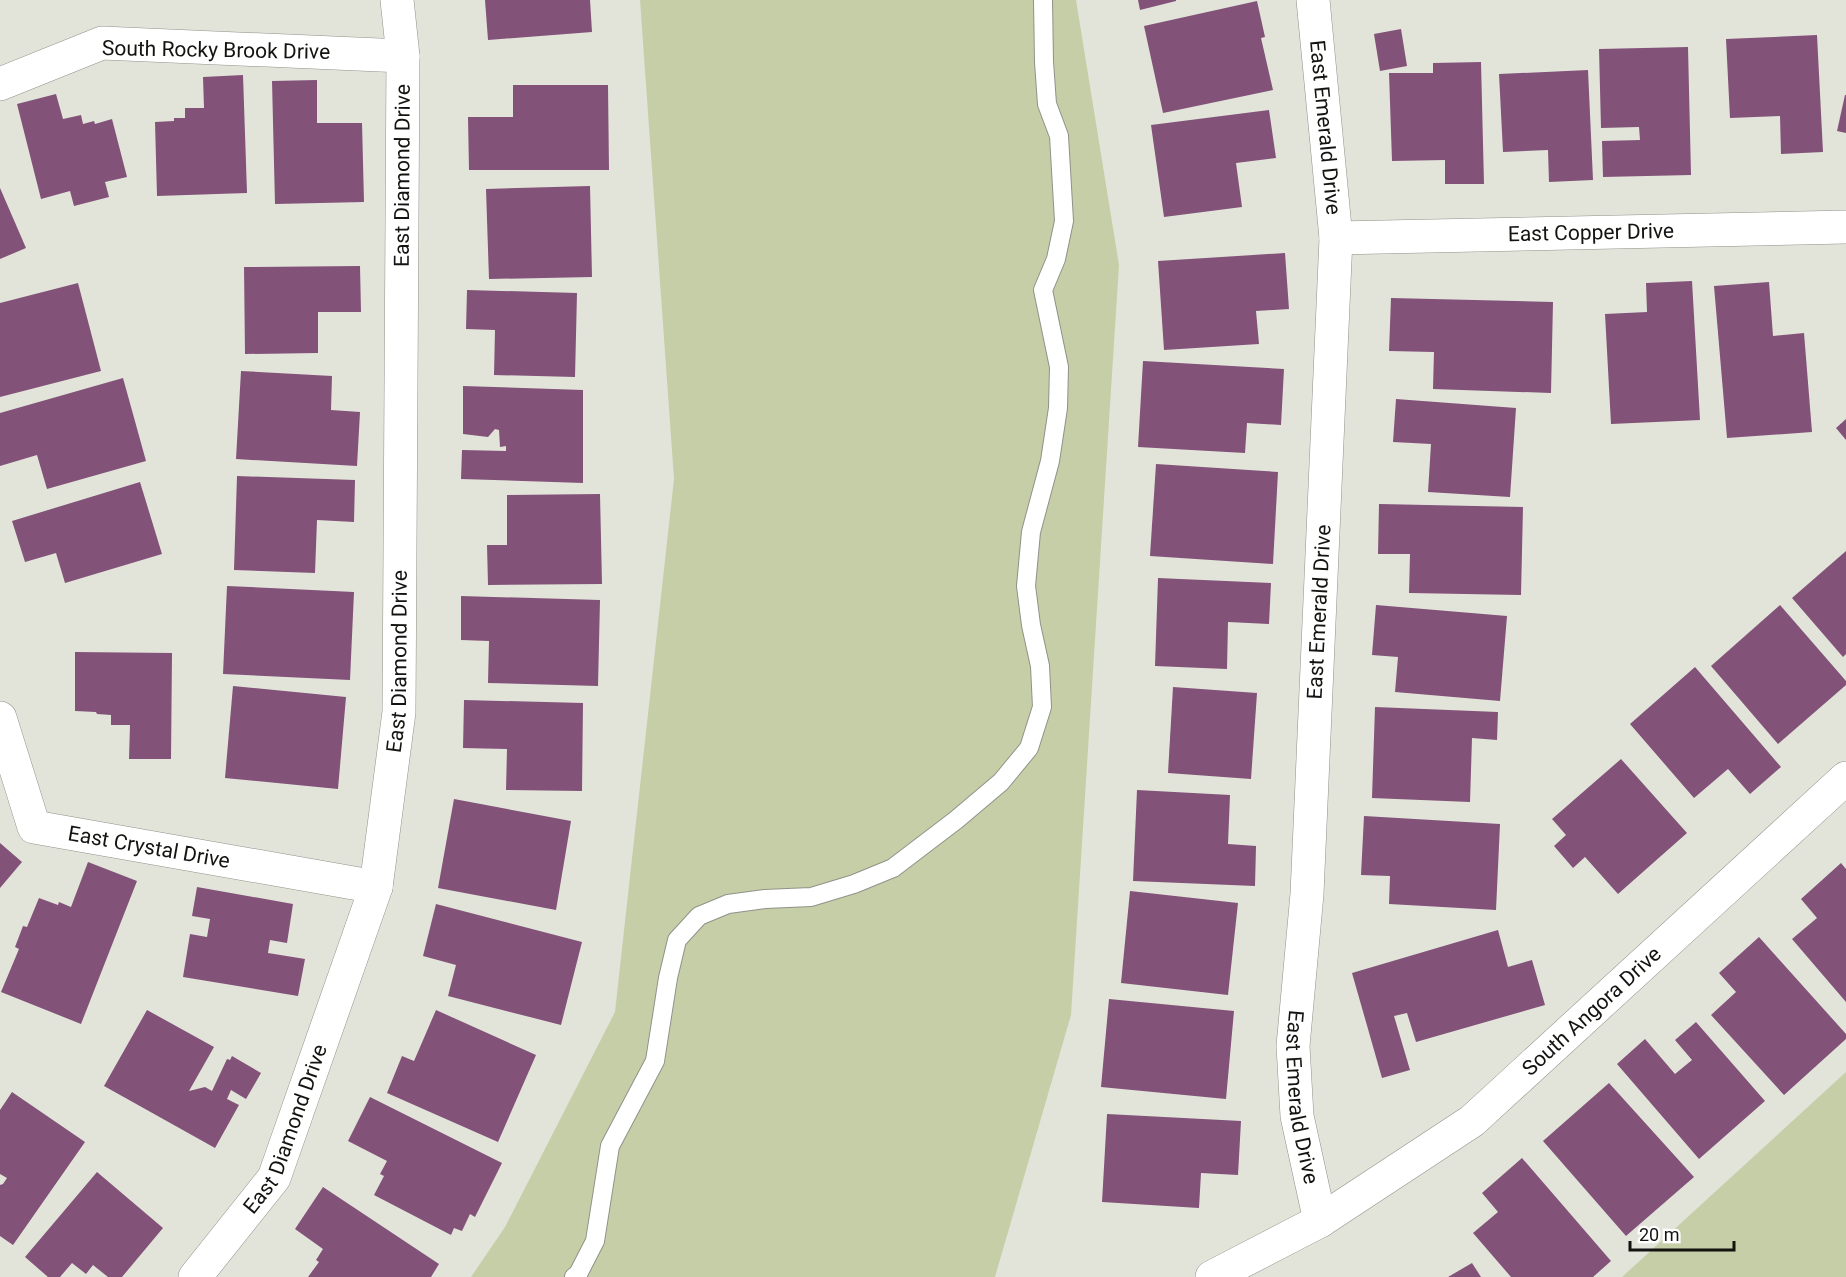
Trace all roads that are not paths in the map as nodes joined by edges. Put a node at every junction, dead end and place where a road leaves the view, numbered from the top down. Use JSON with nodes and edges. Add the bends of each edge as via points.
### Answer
{"nodes":[{"id":1,"x":397,"y":0,"type":"edge"},
{"id":2,"x":1043,"y":0,"type":"edge"},
{"id":3,"x":1313,"y":0,"type":"edge"},
{"id":4,"x":403,"y":56,"type":"junction"},
{"id":5,"x":0,"y":84,"type":"edge"},
{"id":6,"x":1846,"y":227,"type":"edge"},
{"id":7,"x":1336,"y":238,"type":"junction"},
{"id":8,"x":0,"y":718,"type":"edge"},
{"id":9,"x":1846,"y":778,"type":"edge"},
{"id":10,"x":376,"y":886,"type":"junction"},
{"id":11,"x":1320,"y":1221,"type":"junction"},
{"id":12,"x":195,"y":1277,"type":"edge"},
{"id":13,"x":574,"y":1277,"type":"edge"},
{"id":14,"x":1212,"y":1277,"type":"edge"}],
"edges":[{"from":1,"to":4,"type":"street","name":"East Diamond Drive"},
{"from":2,"to":13,"type":"lane","via":[[1047,104],[1059,136],[1064,221],[1056,259],[1043,290],[1059,367],[1058,408],[1050,460],[1031,532],[1026,585],[1040,666],[1042,707],[1029,748],[1001,782],[893,868],[811,897],[728,904],[699,916],[677,940],[655,1061],[610,1146],[596,1241]]},
{"from":3,"to":7,"type":"street","name":"East Emerald Drive"},
{"from":4,"to":5,"type":"street","name":"South Rocky Brook Drive","via":[[102,43]]},
{"from":4,"to":10,"type":"street","name":"East Diamond Drive","via":[[399,712]]},
{"from":6,"to":7,"type":"street","name":"East Copper Drive"},
{"from":7,"to":11,"type":"street","name":"East Emerald Drive","via":[[1307,894],[1293,1046],[1296,1116]]},
{"from":8,"to":10,"type":"street","name":"East Crystal Drive","via":[[34,827]]},
{"from":9,"to":11,"type":"street","name":"South Angora Drive","via":[[1472,1121]]},
{"from":10,"to":12,"type":"street","name":"East Diamond Drive","via":[[274,1178]]},
{"from":11,"to":14,"type":"street","name":"South Angora Drive"}]}
